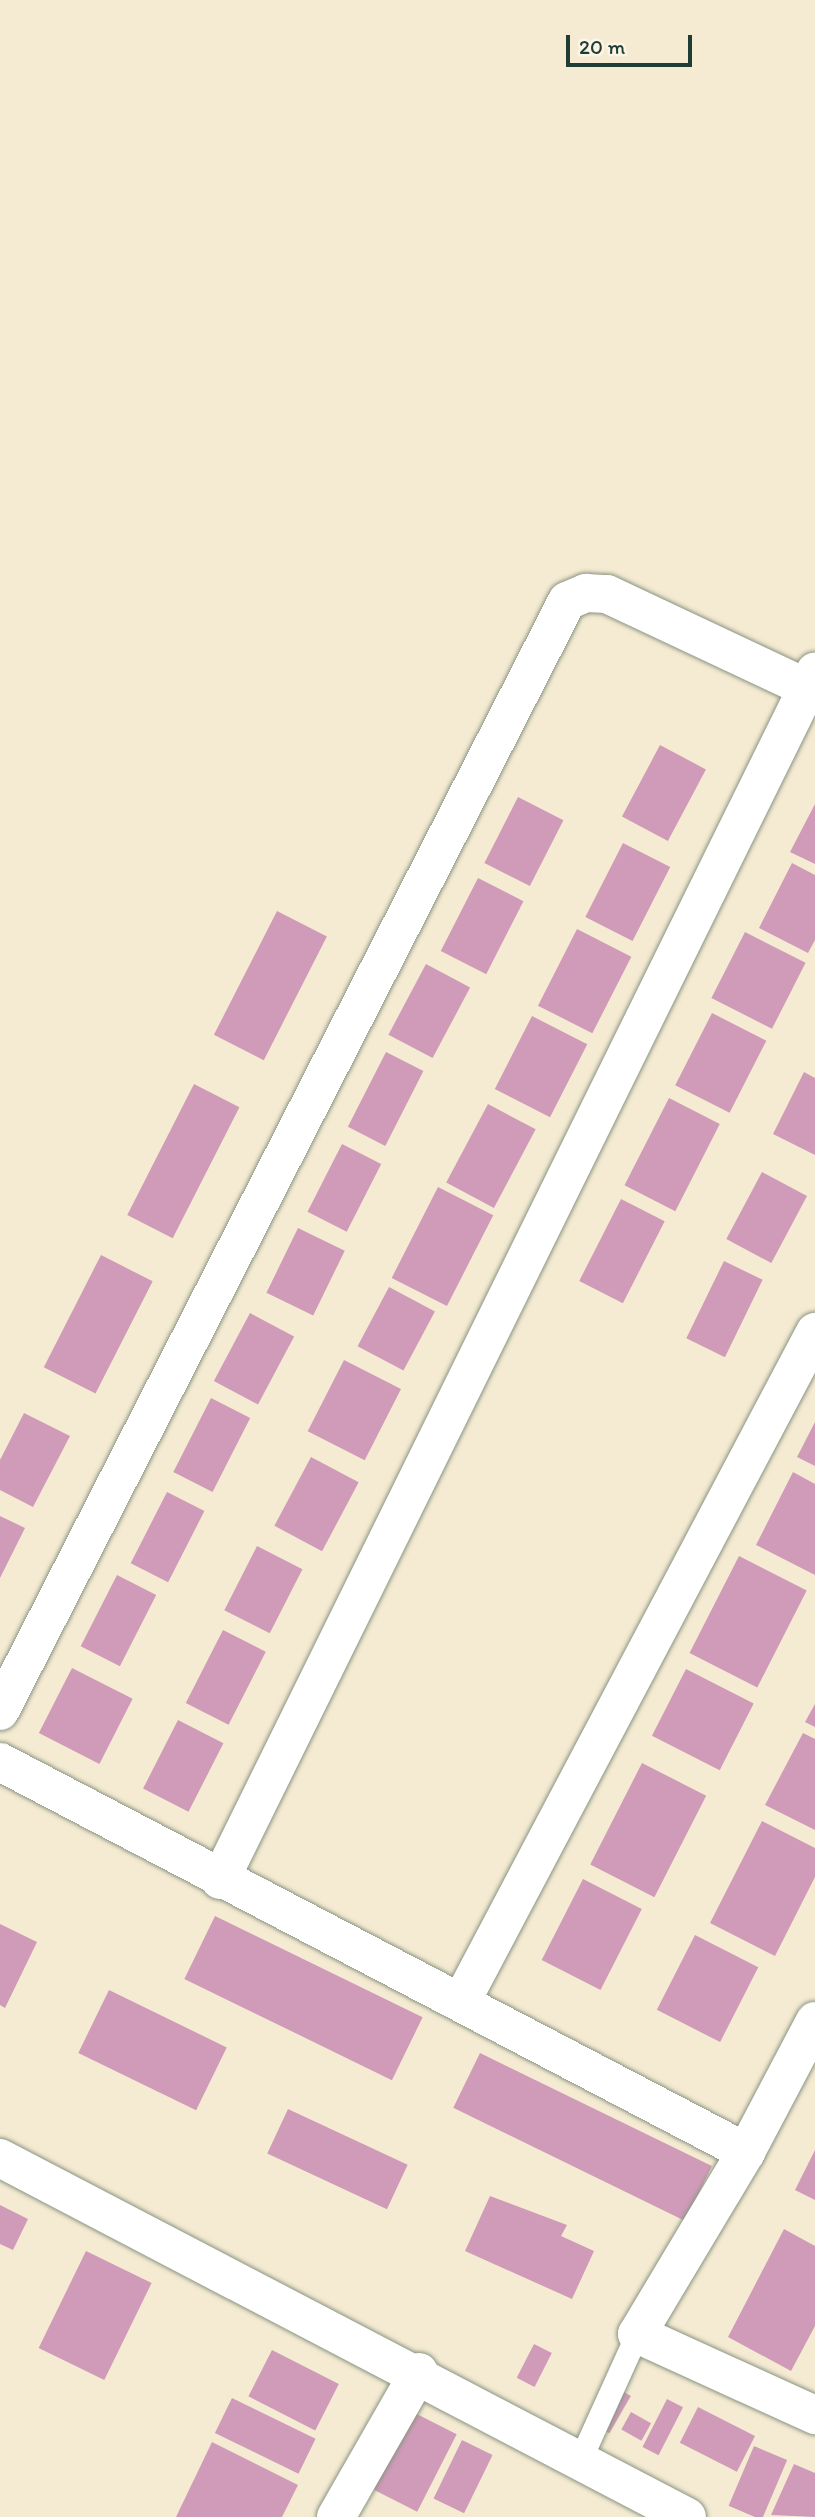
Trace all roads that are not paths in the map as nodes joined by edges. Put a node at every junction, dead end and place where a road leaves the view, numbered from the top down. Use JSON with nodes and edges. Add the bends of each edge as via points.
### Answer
{"nodes":[{"id":1,"x":812,"y":684,"type":"edge"},
{"id":2,"x":815,"y":1332,"type":"edge"},
{"id":3,"x":0,"y":1711,"type":"edge"},
{"id":4,"x":0,"y":1762,"type":"edge"},
{"id":5,"x":219,"y":1880,"type":"junction"},
{"id":6,"x":461,"y":2002,"type":"junction"},
{"id":7,"x":815,"y":2021,"type":"edge"},
{"id":8,"x":746,"y":2152,"type":"junction"},
{"id":9,"x":0,"y":2158,"type":"edge"},
{"id":10,"x":636,"y":2334,"type":"junction"},
{"id":11,"x":419,"y":2372,"type":"junction"},
{"id":12,"x":815,"y":2415,"type":"edge"},
{"id":13,"x":579,"y":2462,"type":"junction"},
{"id":14,"x":337,"y":2517,"type":"edge"},
{"id":15,"x":687,"y":2517,"type":"edge"}],
"edges":[{"from":1,"to":3,"type":"street","via":[[607,594],[586,593],[567,601]]},
{"from":1,"to":5,"type":"street"},
{"from":2,"to":6,"type":"street"},
{"from":4,"to":5,"type":"street"},
{"from":5,"to":6,"type":"street"},
{"from":6,"to":8,"type":"street"},
{"from":7,"to":8,"type":"street"},
{"from":8,"to":10,"type":"street"},
{"from":9,"to":11,"type":"street"},
{"from":10,"to":12,"type":"street"},
{"from":10,"to":13,"type":"lane"},
{"from":11,"to":13,"type":"street"},
{"from":11,"to":14,"type":"street"},
{"from":13,"to":15,"type":"street"}]}
